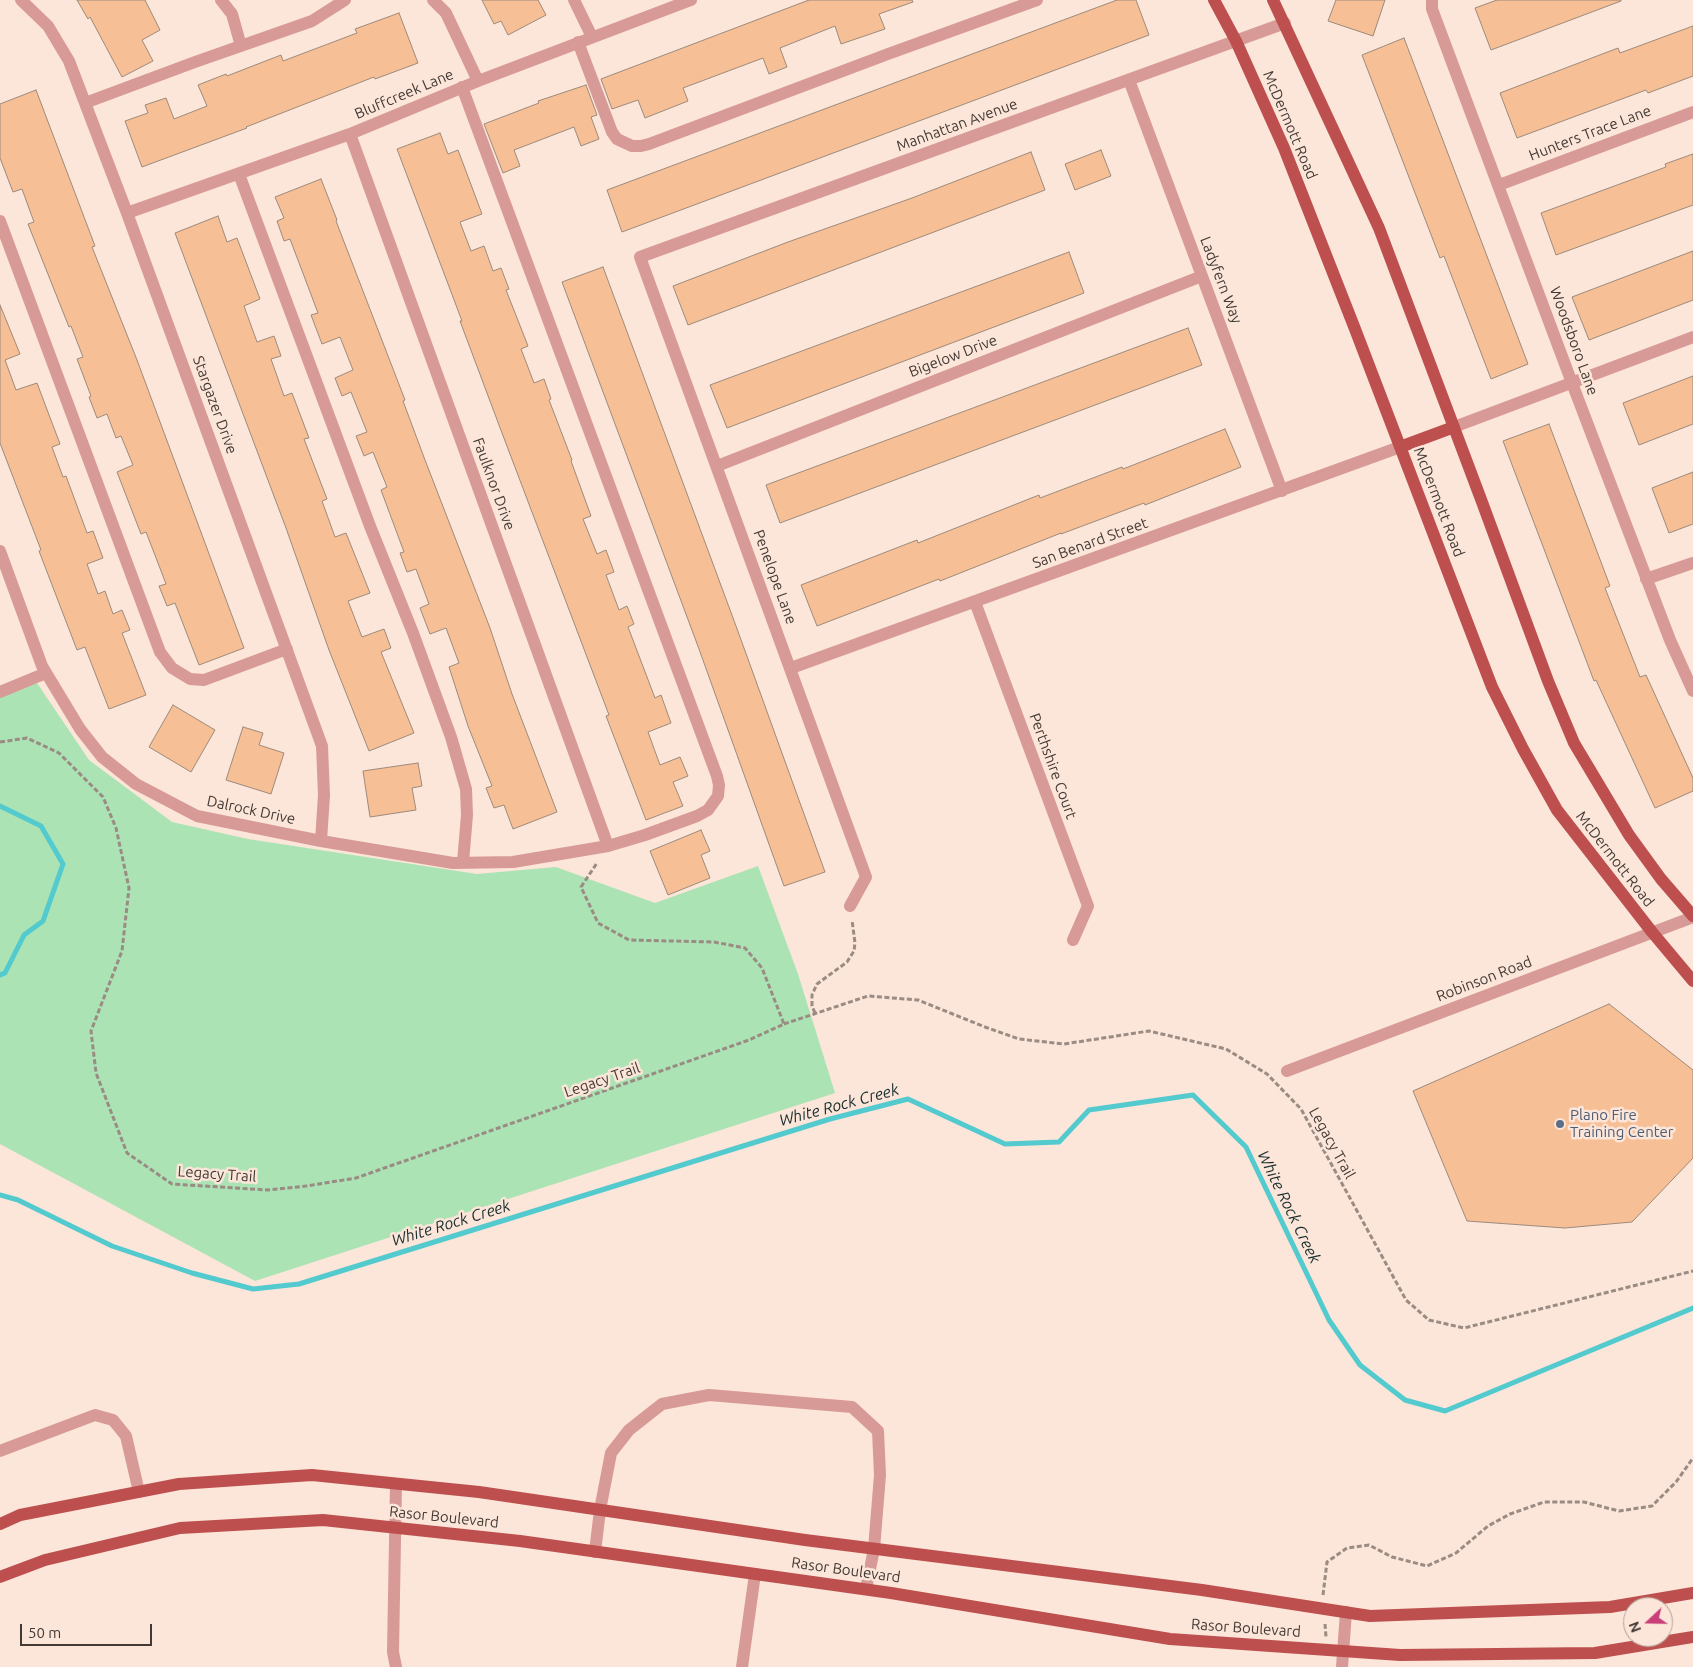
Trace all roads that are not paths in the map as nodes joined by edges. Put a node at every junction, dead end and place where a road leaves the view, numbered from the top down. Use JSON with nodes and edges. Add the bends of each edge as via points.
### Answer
{"nodes":[{"id":1,"x":21,"y":0,"type":"edge"},
{"id":2,"x":221,"y":0,"type":"edge"},
{"id":3,"x":345,"y":0,"type":"edge"},
{"id":4,"x":433,"y":0,"type":"edge"},
{"id":5,"x":574,"y":0,"type":"edge"},
{"id":6,"x":691,"y":0,"type":"edge"},
{"id":7,"x":1037,"y":0,"type":"edge"},
{"id":8,"x":1214,"y":0,"type":"edge"},
{"id":9,"x":1273,"y":0,"type":"edge"},
{"id":10,"x":1432,"y":0,"type":"edge"},
{"id":11,"x":1285,"y":23,"type":"junction"},
{"id":12,"x":592,"y":37,"type":"junction"},
{"id":13,"x":1236,"y":41,"type":"junction"},
{"id":14,"x":578,"y":42,"type":"junction"},
{"id":15,"x":241,"y":46,"type":"junction"},
{"id":16,"x":478,"y":80,"type":"junction"},
{"id":17,"x":1129,"y":80,"type":"junction"},
{"id":18,"x":462,"y":87,"type":"junction"},
{"id":19,"x":85,"y":103,"type":"junction"},
{"id":20,"x":1693,"y":112,"type":"edge"},
{"id":21,"x":350,"y":134,"type":"junction"},
{"id":22,"x":239,"y":174,"type":"junction"},
{"id":23,"x":1499,"y":185,"type":"junction"},
{"id":24,"x":127,"y":213,"type":"junction"},
{"id":25,"x":0,"y":221,"type":"edge"},
{"id":26,"x":640,"y":257,"type":"joint"},
{"id":27,"x":1202,"y":276,"type":"junction"},
{"id":28,"x":1693,"y":338,"type":"edge"},
{"id":29,"x":1572,"y":383,"type":"junction"},
{"id":30,"x":1454,"y":427,"type":"junction"},
{"id":31,"x":1400,"y":447,"type":"junction"},
{"id":32,"x":716,"y":466,"type":"junction"},
{"id":33,"x":1282,"y":491,"type":"junction"},
{"id":34,"x":0,"y":551,"type":"edge"},
{"id":35,"x":1693,"y":562,"type":"edge"},
{"id":36,"x":1646,"y":579,"type":"junction"},
{"id":37,"x":975,"y":602,"type":"junction"},
{"id":38,"x":287,"y":649,"type":"junction"},
{"id":39,"x":791,"y":668,"type":"junction"},
{"id":40,"x":46,"y":673,"type":"junction"},
{"id":41,"x":1693,"y":691,"type":"edge"},
{"id":42,"x":0,"y":692,"type":"edge"},
{"id":43,"x":321,"y":841,"type":"junction"},
{"id":44,"x":608,"y":846,"type":"junction"},
{"id":45,"x":463,"y":862,"type":"junction"},
{"id":46,"x":850,"y":906,"type":"road end"},
{"id":47,"x":1693,"y":917,"type":"edge"},
{"id":48,"x":1652,"y":932,"type":"junction"},
{"id":49,"x":1072,"y":940,"type":"dead end"},
{"id":50,"x":1693,"y":981,"type":"edge"},
{"id":51,"x":1287,"y":1071,"type":"dead end"},
{"id":52,"x":0,"y":1451,"type":"edge"},
{"id":53,"x":396,"y":1484,"type":"junction"},
{"id":54,"x":139,"y":1492,"type":"junction"},
{"id":55,"x":600,"y":1510,"type":"junction"},
{"id":56,"x":0,"y":1524,"type":"edge"},
{"id":57,"x":394,"y":1527,"type":"junction"},
{"id":58,"x":874,"y":1549,"type":"junction"},
{"id":59,"x":595,"y":1552,"type":"junction"},
{"id":60,"x":755,"y":1574,"type":"junction"},
{"id":61,"x":0,"y":1577,"type":"edge"},
{"id":62,"x":866,"y":1589,"type":"junction"},
{"id":63,"x":1693,"y":1593,"type":"edge"},
{"id":64,"x":1346,"y":1612,"type":"junction"},
{"id":65,"x":1693,"y":1637,"type":"edge"},
{"id":66,"x":1344,"y":1651,"type":"junction"},
{"id":67,"x":396,"y":1667,"type":"edge"},
{"id":68,"x":742,"y":1667,"type":"edge"},
{"id":69,"x":1342,"y":1667,"type":"edge"}],
"edges":[{"from":1,"to":19,"type":"street","name":"Stargazer Drive","via":[[48,26],[69,61]]},
{"from":2,"to":15,"type":"street","via":[[232,14]]},
{"from":3,"to":15,"type":"street","via":[[312,22]]},
{"from":4,"to":16,"type":"street","via":[[446,12]]},
{"from":5,"to":12,"type":"street"},
{"from":6,"to":12,"type":"street","name":"Bluffcreek Lane"},
{"from":7,"to":14,"type":"street","via":[[641,146],[617,140],[612,132]]},
{"from":8,"to":13,"type":"main road","name":"McDermott Road"},
{"from":9,"to":11,"type":"main road","name":"McDermott Road"},
{"from":10,"to":23,"type":"street","name":"Woodsboro Lane","via":[[1432,9]]},
{"from":11,"to":13,"type":"street","name":"Manhattan Avenue"},
{"from":11,"to":30,"type":"main road","name":"McDermott Road","via":[[1379,228]]},
{"from":12,"to":14,"type":"street","name":"Bluffcreek Lane"},
{"from":13,"to":17,"type":"street","name":"Manhattan Avenue"},
{"from":13,"to":31,"type":"main road","name":"McDermott Road","via":[[1284,148]]},
{"from":14,"to":16,"type":"street","name":"Bluffcreek Lane"},
{"from":15,"to":19,"type":"street"},
{"from":16,"to":18,"type":"street","name":"Bluffcreek Lane"},
{"from":17,"to":26,"type":"street","name":"Manhattan Avenue"},
{"from":17,"to":27,"type":"street","name":"Ladyfern Way"},
{"from":18,"to":21,"type":"street","name":"Bluffcreek Lane"},
{"from":18,"to":44,"type":"street","name":"Dalrock Drive","via":[[719,785],[715,803],[708,810],[645,836]]},
{"from":19,"to":24,"type":"street","name":"Stargazer Drive"},
{"from":20,"to":23,"type":"street","name":"Hunters Trace Lane"},
{"from":21,"to":22,"type":"street","name":"Bluffcreek Lane"},
{"from":21,"to":44,"type":"street","name":"Faulknor Drive"},
{"from":22,"to":24,"type":"street","name":"Bluffcreek Lane"},
{"from":22,"to":45,"type":"street","via":[[451,738],[466,789]]},
{"from":23,"to":29,"type":"street","name":"Woodsboro Lane"},
{"from":24,"to":38,"type":"street","name":"Stargazer Drive"},
{"from":25,"to":38,"type":"street","via":[[160,652],[172,668],[190,679],[204,680]]},
{"from":26,"to":32,"type":"street","name":"Penelope Lane"},
{"from":27,"to":32,"type":"street","name":"Bigelow Drive"},
{"from":27,"to":33,"type":"street","name":"Ladyfern Way"},
{"from":28,"to":29,"type":"street"},
{"from":29,"to":30,"type":"street"},
{"from":29,"to":36,"type":"street","name":"Woodsboro Lane"},
{"from":30,"to":31,"type":"main road"},
{"from":30,"to":47,"type":"main road","name":"McDermott Road","via":[[1574,743],[1629,835]]},
{"from":31,"to":33,"type":"street","name":"San Benard Street"},
{"from":31,"to":48,"type":"main road","name":"McDermott Road","via":[[1492,687],[1523,748],[1557,810]]},
{"from":32,"to":39,"type":"street","name":"Penelope Lane"},
{"from":33,"to":37,"type":"street","name":"San Benard Street"},
{"from":34,"to":40,"type":"street","name":"Dalrock Drive"},
{"from":35,"to":36,"type":"street"},
{"from":36,"to":41,"type":"street","name":"Woodsboro Lane"},
{"from":37,"to":39,"type":"street","name":"San Benard Street"},
{"from":37,"to":49,"type":"street","name":"Perthshire Court","via":[[1088,906]]},
{"from":38,"to":43,"type":"street","name":"Stargazer Drive","via":[[322,746],[324,795]]},
{"from":39,"to":46,"type":"street","name":"Penelope Lane","via":[[866,877]]},
{"from":40,"to":42,"type":"street"},
{"from":40,"to":43,"type":"street","name":"Dalrock Drive","via":[[80,729],[102,757],[136,784],[197,816]]},
{"from":43,"to":45,"type":"street","name":"Dalrock Drive"},
{"from":44,"to":45,"type":"street","name":"Dalrock Drive","via":[[513,862]]},
{"from":47,"to":48,"type":"street","name":"Robinson Road"},
{"from":48,"to":50,"type":"main road","name":"McDermott Road"},
{"from":48,"to":51,"type":"street","name":"Robinson Road"},
{"from":52,"to":54,"type":"street","via":[[95,1415],[113,1420],[126,1436]]},
{"from":53,"to":54,"type":"main road","name":"Rasor Boulevard","via":[[312,1476],[179,1484]]},
{"from":53,"to":55,"type":"main road","name":"Rasor Boulevard","via":[[479,1492]]},
{"from":53,"to":57,"type":"street"},
{"from":54,"to":56,"type":"main road","name":"Rasor Boulevard","via":[[20,1515]]},
{"from":55,"to":58,"type":"main road","name":"Rasor Boulevard"},
{"from":55,"to":58,"type":"street","via":[[612,1453],[629,1430],[662,1404],[709,1395],[852,1408],[878,1431],[880,1475]]},
{"from":55,"to":59,"type":"street"},
{"from":57,"to":59,"type":"main road","name":"Rasor Boulevard"},
{"from":57,"to":61,"type":"main road","name":"Rasor Boulevard","via":[[323,1520],[180,1528],[45,1560]]},
{"from":57,"to":67,"type":"street","via":[[393,1652]]},
{"from":58,"to":62,"type":"street"},
{"from":58,"to":64,"type":"main road","name":"Rasor Boulevard","via":[[1202,1590]]},
{"from":59,"to":60,"type":"main road","name":"Rasor Boulevard"},
{"from":60,"to":62,"type":"main road","name":"Rasor Boulevard"},
{"from":60,"to":68,"type":"street"},
{"from":62,"to":66,"type":"main road","name":"Rasor Boulevard","via":[[1170,1639]]},
{"from":63,"to":64,"type":"main road","name":"Rasor Boulevard","via":[[1610,1607],[1370,1616]]},
{"from":64,"to":66,"type":"street"},
{"from":65,"to":66,"type":"main road","name":"Rasor Boulevard","via":[[1595,1653],[1400,1655]]},
{"from":66,"to":69,"type":"street"}]}
